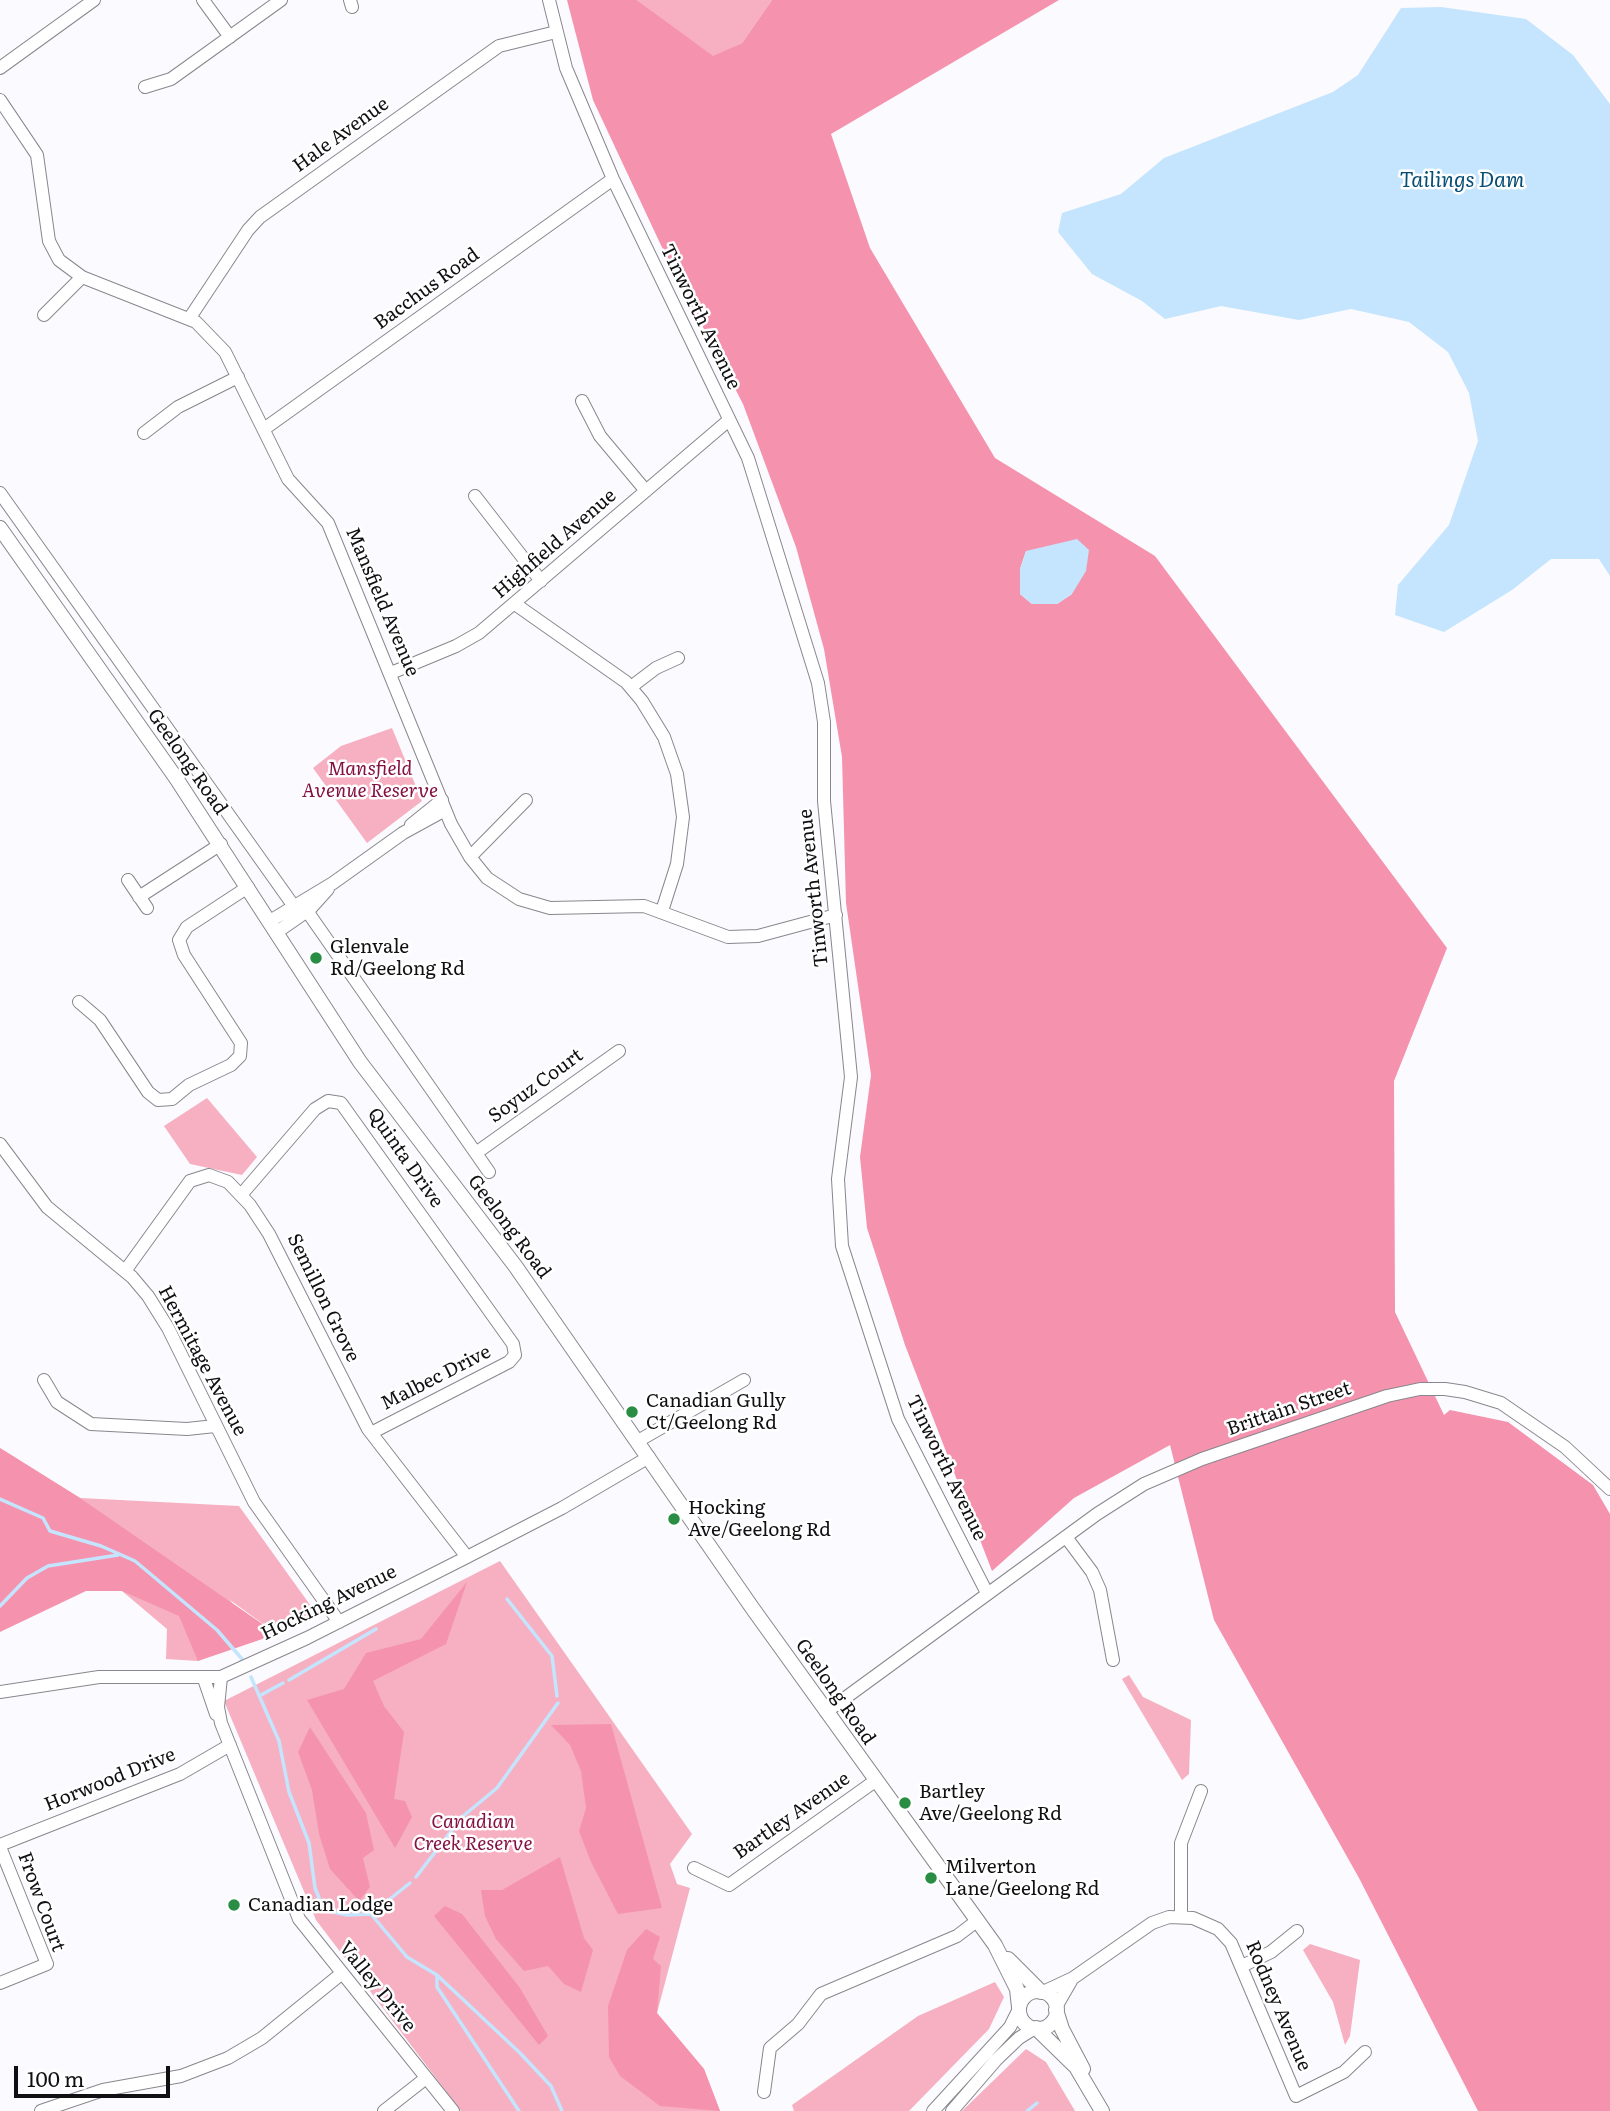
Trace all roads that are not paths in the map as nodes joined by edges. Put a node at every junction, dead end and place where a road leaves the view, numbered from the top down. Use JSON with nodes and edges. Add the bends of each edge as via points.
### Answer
{"nodes":[{"id":1,"x":94,"y":0,"type":"edge"},
{"id":2,"x":203,"y":0,"type":"edge"},
{"id":3,"x":281,"y":0,"type":"edge"},
{"id":4,"x":549,"y":0,"type":"edge"},
{"id":5,"x":556,"y":32,"type":"junction"},
{"id":6,"x":230,"y":37,"type":"junction"},
{"id":7,"x":0,"y":68,"type":"edge"},
{"id":8,"x":145,"y":87,"type":"dead end"},
{"id":9,"x":0,"y":100,"type":"edge"},
{"id":10,"x":613,"y":179,"type":"junction"},
{"id":11,"x":82,"y":277,"type":"junction"},
{"id":12,"x":44,"y":314,"type":"dead end"},
{"id":13,"x":189,"y":319,"type":"junction"},
{"id":14,"x":238,"y":377,"type":"junction"},
{"id":15,"x":582,"y":401,"type":"dead end"},
{"id":16,"x":729,"y":420,"type":"junction"},
{"id":17,"x":264,"y":429,"type":"junction"},
{"id":18,"x":144,"y":433,"type":"dead end"},
{"id":19,"x":646,"y":491,"type":"junction"},
{"id":20,"x":0,"y":493,"type":"edge"},
{"id":21,"x":475,"y":496,"type":"dead end"},
{"id":22,"x":0,"y":528,"type":"edge"},
{"id":23,"x":541,"y":581,"type":"junction"},
{"id":24,"x":514,"y":604,"type":"junction"},
{"id":25,"x":678,"y":658,"type":"dead end"},
{"id":26,"x":391,"y":673,"type":"junction"},
{"id":27,"x":631,"y":687,"type":"junction"},
{"id":28,"x":526,"y":800,"type":"dead end"},
{"id":29,"x":444,"y":805,"type":"junction"},
{"id":30,"x":221,"y":844,"type":"junction"},
{"id":31,"x":470,"y":856,"type":"junction"},
{"id":32,"x":128,"y":880,"type":"dead end"},
{"id":33,"x":248,"y":887,"type":"junction"},
{"id":34,"x":300,"y":909,"type":"junction"},
{"id":35,"x":662,"y":911,"type":"junction"},
{"id":36,"x":836,"y":915,"type":"junction"},
{"id":37,"x":273,"y":927,"type":"junction"},
{"id":38,"x":79,"y":1002,"type":"dead end"},
{"id":39,"x":619,"y":1051,"type":"dead end"},
{"id":40,"x":0,"y":1144,"type":"edge"},
{"id":41,"x":476,"y":1153,"type":"junction"},
{"id":42,"x":489,"y":1172,"type":"dead end"},
{"id":43,"x":242,"y":1195,"type":"junction"},
{"id":44,"x":125,"y":1271,"type":"junction"},
{"id":45,"x":515,"y":1354,"type":"joint"},
{"id":46,"x":44,"y":1380,"type":"dead end"},
{"id":47,"x":744,"y":1380,"type":"dead end"},
{"id":48,"x":215,"y":1426,"type":"junction"},
{"id":49,"x":371,"y":1433,"type":"junction"},
{"id":50,"x":638,"y":1441,"type":"junction"},
{"id":51,"x":649,"y":1457,"type":"junction"},
{"id":52,"x":1610,"y":1489,"type":"edge"},
{"id":53,"x":1066,"y":1537,"type":"junction"},
{"id":54,"x":467,"y":1557,"type":"junction"},
{"id":55,"x":988,"y":1593,"type":"junction"},
{"id":56,"x":339,"y":1622,"type":"junction"},
{"id":57,"x":1113,"y":1660,"type":"dead end"},
{"id":58,"x":221,"y":1677,"type":"junction"},
{"id":59,"x":204,"y":1679,"type":"junction"},
{"id":60,"x":0,"y":1692,"type":"edge"},
{"id":61,"x":826,"y":1712,"type":"junction"},
{"id":62,"x":221,"y":1723,"type":"junction"},
{"id":63,"x":230,"y":1745,"type":"junction"},
{"id":64,"x":875,"y":1781,"type":"junction"},
{"id":65,"x":1201,"y":1791,"type":"dead end"},
{"id":66,"x":0,"y":1846,"type":"edge"},
{"id":67,"x":694,"y":1868,"type":"dead end"},
{"id":68,"x":1181,"y":1917,"type":"junction"},
{"id":69,"x":978,"y":1920,"type":"junction"},
{"id":70,"x":1297,"y":1931,"type":"dead end"},
{"id":71,"x":995,"y":1945,"type":"junction"},
{"id":72,"x":1242,"y":1966,"type":"junction"},
{"id":73,"x":341,"y":1974,"type":"junction"},
{"id":74,"x":1076,"y":1976,"type":"junction"},
{"id":75,"x":0,"y":1983,"type":"edge"},
{"id":76,"x":1042,"y":1992,"type":"junction"},
{"id":77,"x":1019,"y":2008,"type":"junction"},
{"id":78,"x":1056,"y":2008,"type":"junction"},
{"id":79,"x":1036,"y":2028,"type":"junction"},
{"id":80,"x":1366,"y":2053,"type":"dead end"},
{"id":81,"x":426,"y":2078,"type":"junction"},
{"id":82,"x":1088,"y":2084,"type":"junction"},
{"id":83,"x":764,"y":2092,"type":"dead end"},
{"id":84,"x":41,"y":2111,"type":"edge"},
{"id":85,"x":384,"y":2111,"type":"edge"},
{"id":86,"x":453,"y":2111,"type":"edge"},
{"id":87,"x":933,"y":2111,"type":"edge"},
{"id":88,"x":952,"y":2111,"type":"edge"},
{"id":89,"x":1102,"y":2111,"type":"edge"}],
"edges":[{"from":1,"to":7,"type":"street"},
{"from":2,"to":6,"type":"street"},
{"from":3,"to":6,"type":"street"},
{"from":4,"to":5,"type":"street","name":"Tinworth Avenue"},
{"from":5,"to":10,"type":"street","name":"Tinworth Avenue"},
{"from":5,"to":13,"type":"street","name":"Hale Avenue","via":[[494,49],[260,218]]},
{"from":6,"to":8,"type":"street","via":[[171,79]]},
{"from":9,"to":11,"type":"street","name":"Mansfield Avenue","via":[[37,155],[52,249],[67,268]]},
{"from":10,"to":16,"type":"street","name":"Tinworth Avenue"},
{"from":10,"to":17,"type":"street","name":"Bacchus Road"},
{"from":11,"to":12,"type":"street"},
{"from":11,"to":13,"type":"street","name":"Mansfield Avenue"},
{"from":13,"to":14,"type":"street","name":"Mansfield Avenue","via":[[219,343]]},
{"from":14,"to":17,"type":"street","name":"Mansfield Avenue"},
{"from":14,"to":18,"type":"street","via":[[178,407]]},
{"from":15,"to":19,"type":"street","via":[[600,436]]},
{"from":16,"to":19,"type":"street","name":"Highfield Avenue"},
{"from":16,"to":36,"type":"street","name":"Tinworth Avenue","via":[[755,478],[818,683]]},
{"from":17,"to":26,"type":"street","name":"Mansfield Avenue","via":[[291,484],[328,523]]},
{"from":19,"to":23,"type":"street","name":"Highfield Avenue"},
{"from":20,"to":34,"type":"street","name":"Geelong Road"},
{"from":21,"to":23,"type":"street"},
{"from":22,"to":30,"type":"main road","name":"Geelong Road"},
{"from":23,"to":24,"type":"street","name":"Highfield Avenue"},
{"from":24,"to":26,"type":"street","name":"Highfield Avenue","via":[[469,640]]},
{"from":24,"to":27,"type":"street"},
{"from":25,"to":27,"type":"street"},
{"from":26,"to":29,"type":"street","name":"Mansfield Avenue"},
{"from":27,"to":35,"type":"street","via":[[664,737],[681,797],[679,855]]},
{"from":28,"to":31,"type":"street"},
{"from":29,"to":31,"type":"street","name":"Mansfield Avenue"},
{"from":29,"to":34,"type":"street","via":[[419,817]]},
{"from":30,"to":32,"type":"street","via":[[143,903]]},
{"from":30,"to":33,"type":"main road","name":"Geelong Road"},
{"from":31,"to":35,"type":"street","name":"Mansfield Avenue","via":[[491,881],[529,903],[560,909],[636,906]]},
{"from":33,"to":37,"type":"main road","name":"Geelong Road"},
{"from":33,"to":38,"type":"street","via":[[187,927],[179,940],[241,1043],[240,1056],[231,1065],[189,1085],[172,1099],[155,1099],[100,1020]]},
{"from":34,"to":37,"type":"street"},
{"from":34,"to":41,"type":"street","name":"Geelong Road"},
{"from":35,"to":36,"type":"street","name":"Mansfield Avenue","via":[[712,934],[741,938]]},
{"from":36,"to":55,"type":"street","name":"Tinworth Avenue","via":[[852,1088],[838,1180],[842,1246],[898,1419]]},
{"from":37,"to":50,"type":"main road","name":"Geelong Road","via":[[379,1089],[511,1261]]},
{"from":39,"to":41,"type":"street","name":"Soyuz Court"},
{"from":40,"to":44,"type":"street","name":"Hermitage Avenue","via":[[53,1213]]},
{"from":41,"to":42,"type":"street","name":"Geelong Road"},
{"from":43,"to":44,"type":"street","name":"Semillon Grove","via":[[221,1178],[205,1175],[193,1179]]},
{"from":43,"to":45,"type":"street","name":"Quinta Drive","via":[[315,1109],[328,1101],[341,1103],[511,1341]]},
{"from":43,"to":49,"type":"street","name":"Semillon Grove","via":[[272,1238]]},
{"from":44,"to":48,"type":"street","name":"Hermitage Avenue","via":[[161,1315]]},
{"from":45,"to":49,"type":"street","name":"Malbec Drive","via":[[509,1362]]},
{"from":46,"to":48,"type":"street","via":[[57,1402],[91,1424]]},
{"from":47,"to":50,"type":"street"},
{"from":48,"to":56,"type":"street","name":"Hermitage Avenue","via":[[258,1508]]},
{"from":49,"to":54,"type":"street","name":"Semillon Grove"},
{"from":50,"to":51,"type":"main road","name":"Geelong Road"},
{"from":51,"to":54,"type":"street","name":"Hocking Avenue"},
{"from":51,"to":61,"type":"main road","name":"Geelong Road"},
{"from":52,"to":53,"type":"street","name":"Brittain Street","via":[[1566,1447],[1510,1408],[1465,1392],[1427,1389],[1352,1407],[1167,1473],[1114,1502]]},
{"from":53,"to":55,"type":"street","name":"Brittain Street"},
{"from":53,"to":57,"type":"street","via":[[1100,1590]]},
{"from":54,"to":56,"type":"street","name":"Hocking Avenue"},
{"from":55,"to":61,"type":"street"},
{"from":56,"to":58,"type":"street","name":"Hocking Avenue"},
{"from":58,"to":59,"type":"street","name":"Hocking Avenue"},
{"from":58,"to":62,"type":"street","name":"Valley Drive"},
{"from":59,"to":60,"type":"street","name":"Hocking Avenue","via":[[99,1677]]},
{"from":59,"to":62,"type":"street","name":"Valley Drive"},
{"from":61,"to":64,"type":"main road","name":"Geelong Road"},
{"from":62,"to":63,"type":"street","name":"Valley Drive"},
{"from":63,"to":66,"type":"street","name":"Horwood Drive","via":[[180,1774]]},
{"from":63,"to":73,"type":"street","name":"Valley Drive","via":[[299,1919]]},
{"from":64,"to":67,"type":"street","name":"Bartley Avenue","via":[[729,1885]]},
{"from":64,"to":69,"type":"main road","name":"Geelong Road"},
{"from":65,"to":68,"type":"street","via":[[1181,1843]]},
{"from":66,"to":75,"type":"street","name":"Frow Court","via":[[47,1964]]},
{"from":68,"to":72,"type":"street","name":"Rodney Avenue","via":[[1218,1929]]},
{"from":68,"to":74,"type":"street","via":[[1147,1925]]},
{"from":69,"to":71,"type":"main road","name":"Geelong Road"},
{"from":69,"to":83,"type":"street","via":[[957,1936],[821,1994],[796,2027],[770,2048]]},
{"from":70,"to":72,"type":"street","via":[[1271,1952]]},
{"from":71,"to":76,"type":"main road","name":"Geelong Road"},
{"from":71,"to":77,"type":"main road","name":"Geelong Road","via":[[1017,1989]]},
{"from":72,"to":80,"type":"street","name":"Rodney Avenue","via":[[1296,2096],[1341,2074]]},
{"from":73,"to":81,"type":"street","name":"Valley Drive"},
{"from":73,"to":84,"type":"street","via":[[262,2038],[219,2063],[171,2078],[90,2093]]},
{"from":74,"to":76,"type":"street"},
{"from":74,"to":78,"type":"street"},
{"from":76,"to":77,"type":"main road","via":[[1028,1994]]},
{"from":76,"to":78,"type":"main road"},
{"from":77,"to":79,"type":"main road","via":[[1023,2022]]},
{"from":77,"to":87,"type":"street","via":[[1010,2027]]},
{"from":78,"to":79,"type":"main road","via":[[1051,2022]]},
{"from":78,"to":82,"type":"main road"},
{"from":79,"to":82,"type":"main road"},
{"from":79,"to":88,"type":"street","via":[[1004,2052]]},
{"from":81,"to":85,"type":"street"},
{"from":81,"to":86,"type":"street","name":"Valley Drive"},
{"from":82,"to":89,"type":"main road"}]}
